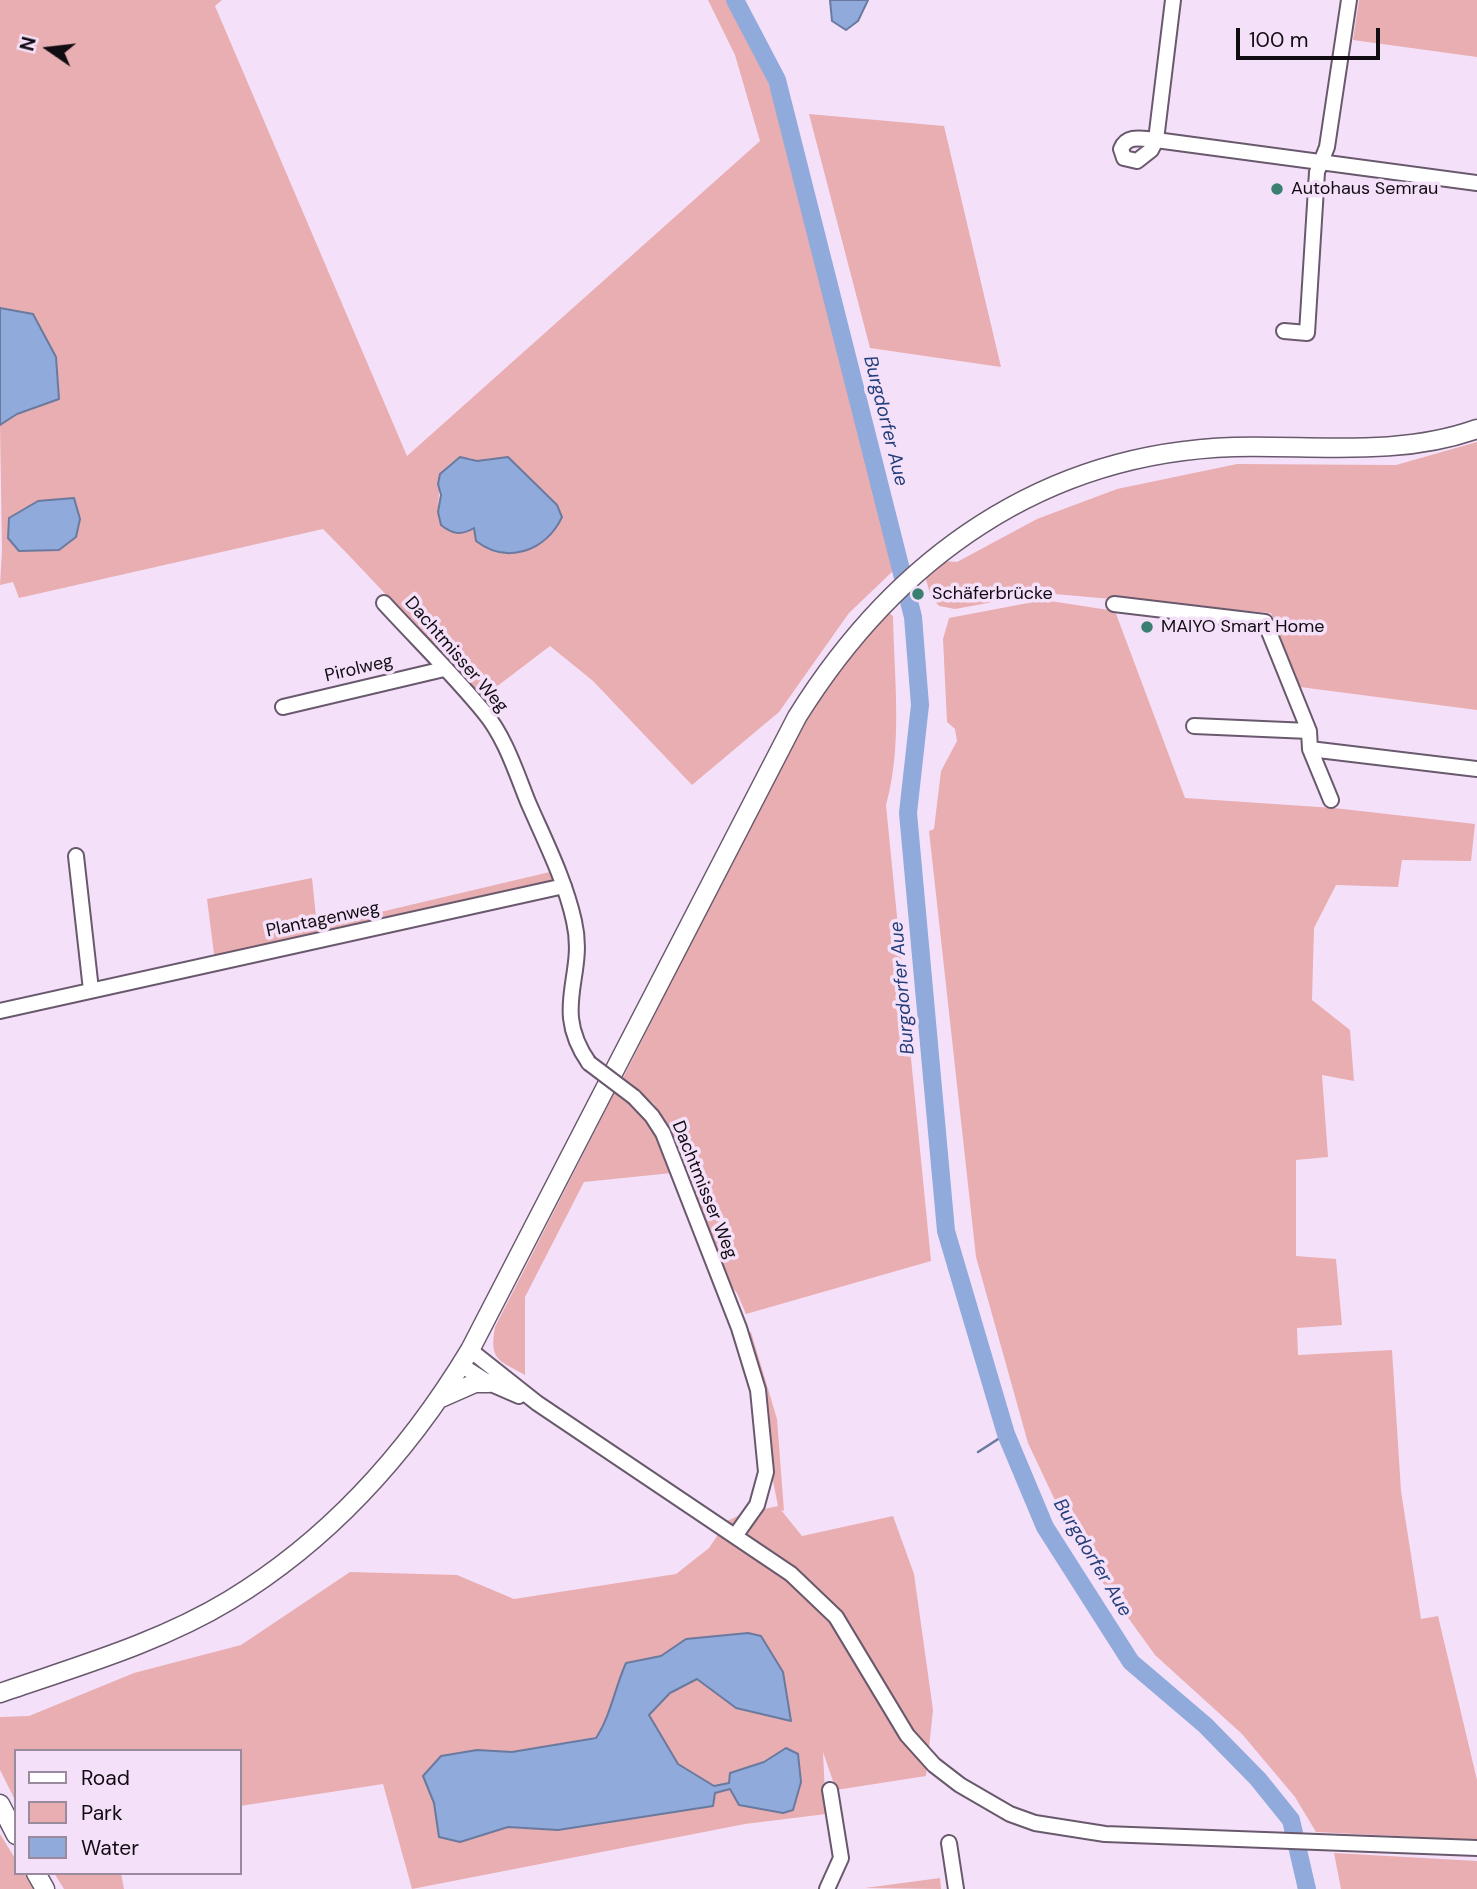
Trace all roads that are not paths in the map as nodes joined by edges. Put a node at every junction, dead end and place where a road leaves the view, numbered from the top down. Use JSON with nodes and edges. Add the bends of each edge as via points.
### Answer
{"nodes":[{"id":1,"x":1173,"y":0,"type":"edge"},
{"id":2,"x":1349,"y":0,"type":"edge"},
{"id":3,"x":1321,"y":162,"type":"junction"},
{"id":4,"x":1477,"y":183,"type":"edge"},
{"id":5,"x":1284,"y":331,"type":"dead end"},
{"id":6,"x":1477,"y":429,"type":"edge"},
{"id":7,"x":384,"y":603,"type":"dead end"},
{"id":8,"x":1114,"y":604,"type":"dead end"},
{"id":9,"x":444,"y":669,"type":"junction"},
{"id":10,"x":283,"y":707,"type":"dead end"},
{"id":11,"x":1194,"y":726,"type":"dead end"},
{"id":12,"x":1308,"y":731,"type":"junction"},
{"id":13,"x":1310,"y":749,"type":"junction"},
{"id":14,"x":1477,"y":769,"type":"edge"},
{"id":15,"x":1331,"y":800,"type":"dead end"},
{"id":16,"x":76,"y":856,"type":"dead end"},
{"id":17,"x":564,"y":886,"type":"junction"},
{"id":18,"x":91,"y":990,"type":"junction"},
{"id":19,"x":0,"y":1011,"type":"edge"},
{"id":20,"x":465,"y":1358,"type":"junction"},
{"id":21,"x":489,"y":1383,"type":"junction"},
{"id":22,"x":441,"y":1398,"type":"junction"},
{"id":23,"x":537,"y":1404,"type":"junction"},
{"id":24,"x":736,"y":1536,"type":"junction"},
{"id":25,"x":1,"y":1693,"type":"edge"},
{"id":26,"x":830,"y":1790,"type":"dead end"},
{"id":27,"x":2,"y":1808,"type":"edge"},
{"id":28,"x":14,"y":1832,"type":"edge"},
{"id":29,"x":949,"y":1843,"type":"dead end"},
{"id":30,"x":1477,"y":1848,"type":"edge"},
{"id":31,"x":827,"y":1889,"type":"edge"},
{"id":32,"x":956,"y":1889,"type":"edge"}],
"edges":[{"from":1,"to":3,"type":"street","via":[[1156,140]]},
{"from":2,"to":3,"type":"street"},
{"from":3,"to":4,"type":"street"},
{"from":3,"to":5,"type":"street","via":[[1307,333]]},
{"from":6,"to":20,"type":"main road","via":[[1405,445],[1214,448],[1091,472],[1034,495],[979,525],[888,596],[821,678],[770,765]]},
{"from":7,"to":9,"type":"street","name":"Dachtmisser Weg"},
{"from":8,"to":12,"type":"street","via":[[1265,622]]},
{"from":9,"to":10,"type":"street","name":"Pirolweg"},
{"from":9,"to":17,"type":"street","name":"Dachtmisser Weg","via":[[486,713],[503,742]]},
{"from":11,"to":12,"type":"street"},
{"from":12,"to":13,"type":"street"},
{"from":13,"to":14,"type":"street"},
{"from":13,"to":15,"type":"street"},
{"from":16,"to":18,"type":"street"},
{"from":17,"to":18,"type":"street","name":"Plantagenweg"},
{"from":17,"to":24,"type":"street","name":"Dachtmisser Weg","bridge":true,"via":[[577,936],[569,1021],[575,1043],[589,1063],[634,1097],[663,1133],[758,1390],[766,1472],[757,1505]]},
{"from":18,"to":19,"type":"street","name":"Plantagenweg"},
{"from":20,"to":21,"type":"street"},
{"from":20,"to":22,"type":"main road"},
{"from":20,"to":23,"type":"street"},
{"from":21,"to":22,"type":"main road","via":[[475,1382]]},
{"from":21,"to":23,"type":"street"},
{"from":22,"to":25,"type":"main road","via":[[396,1458],[352,1505],[313,1541],[230,1600],[136,1646]]},
{"from":23,"to":24,"type":"street"},
{"from":24,"to":30,"type":"street","via":[[791,1574],[836,1617],[907,1735],[934,1765],[985,1802],[1035,1823],[1070,1830]]},
{"from":26,"to":31,"type":"street","via":[[841,1858]]},
{"from":27,"to":28,"type":"main road"},
{"from":29,"to":32,"type":"street"}]}
